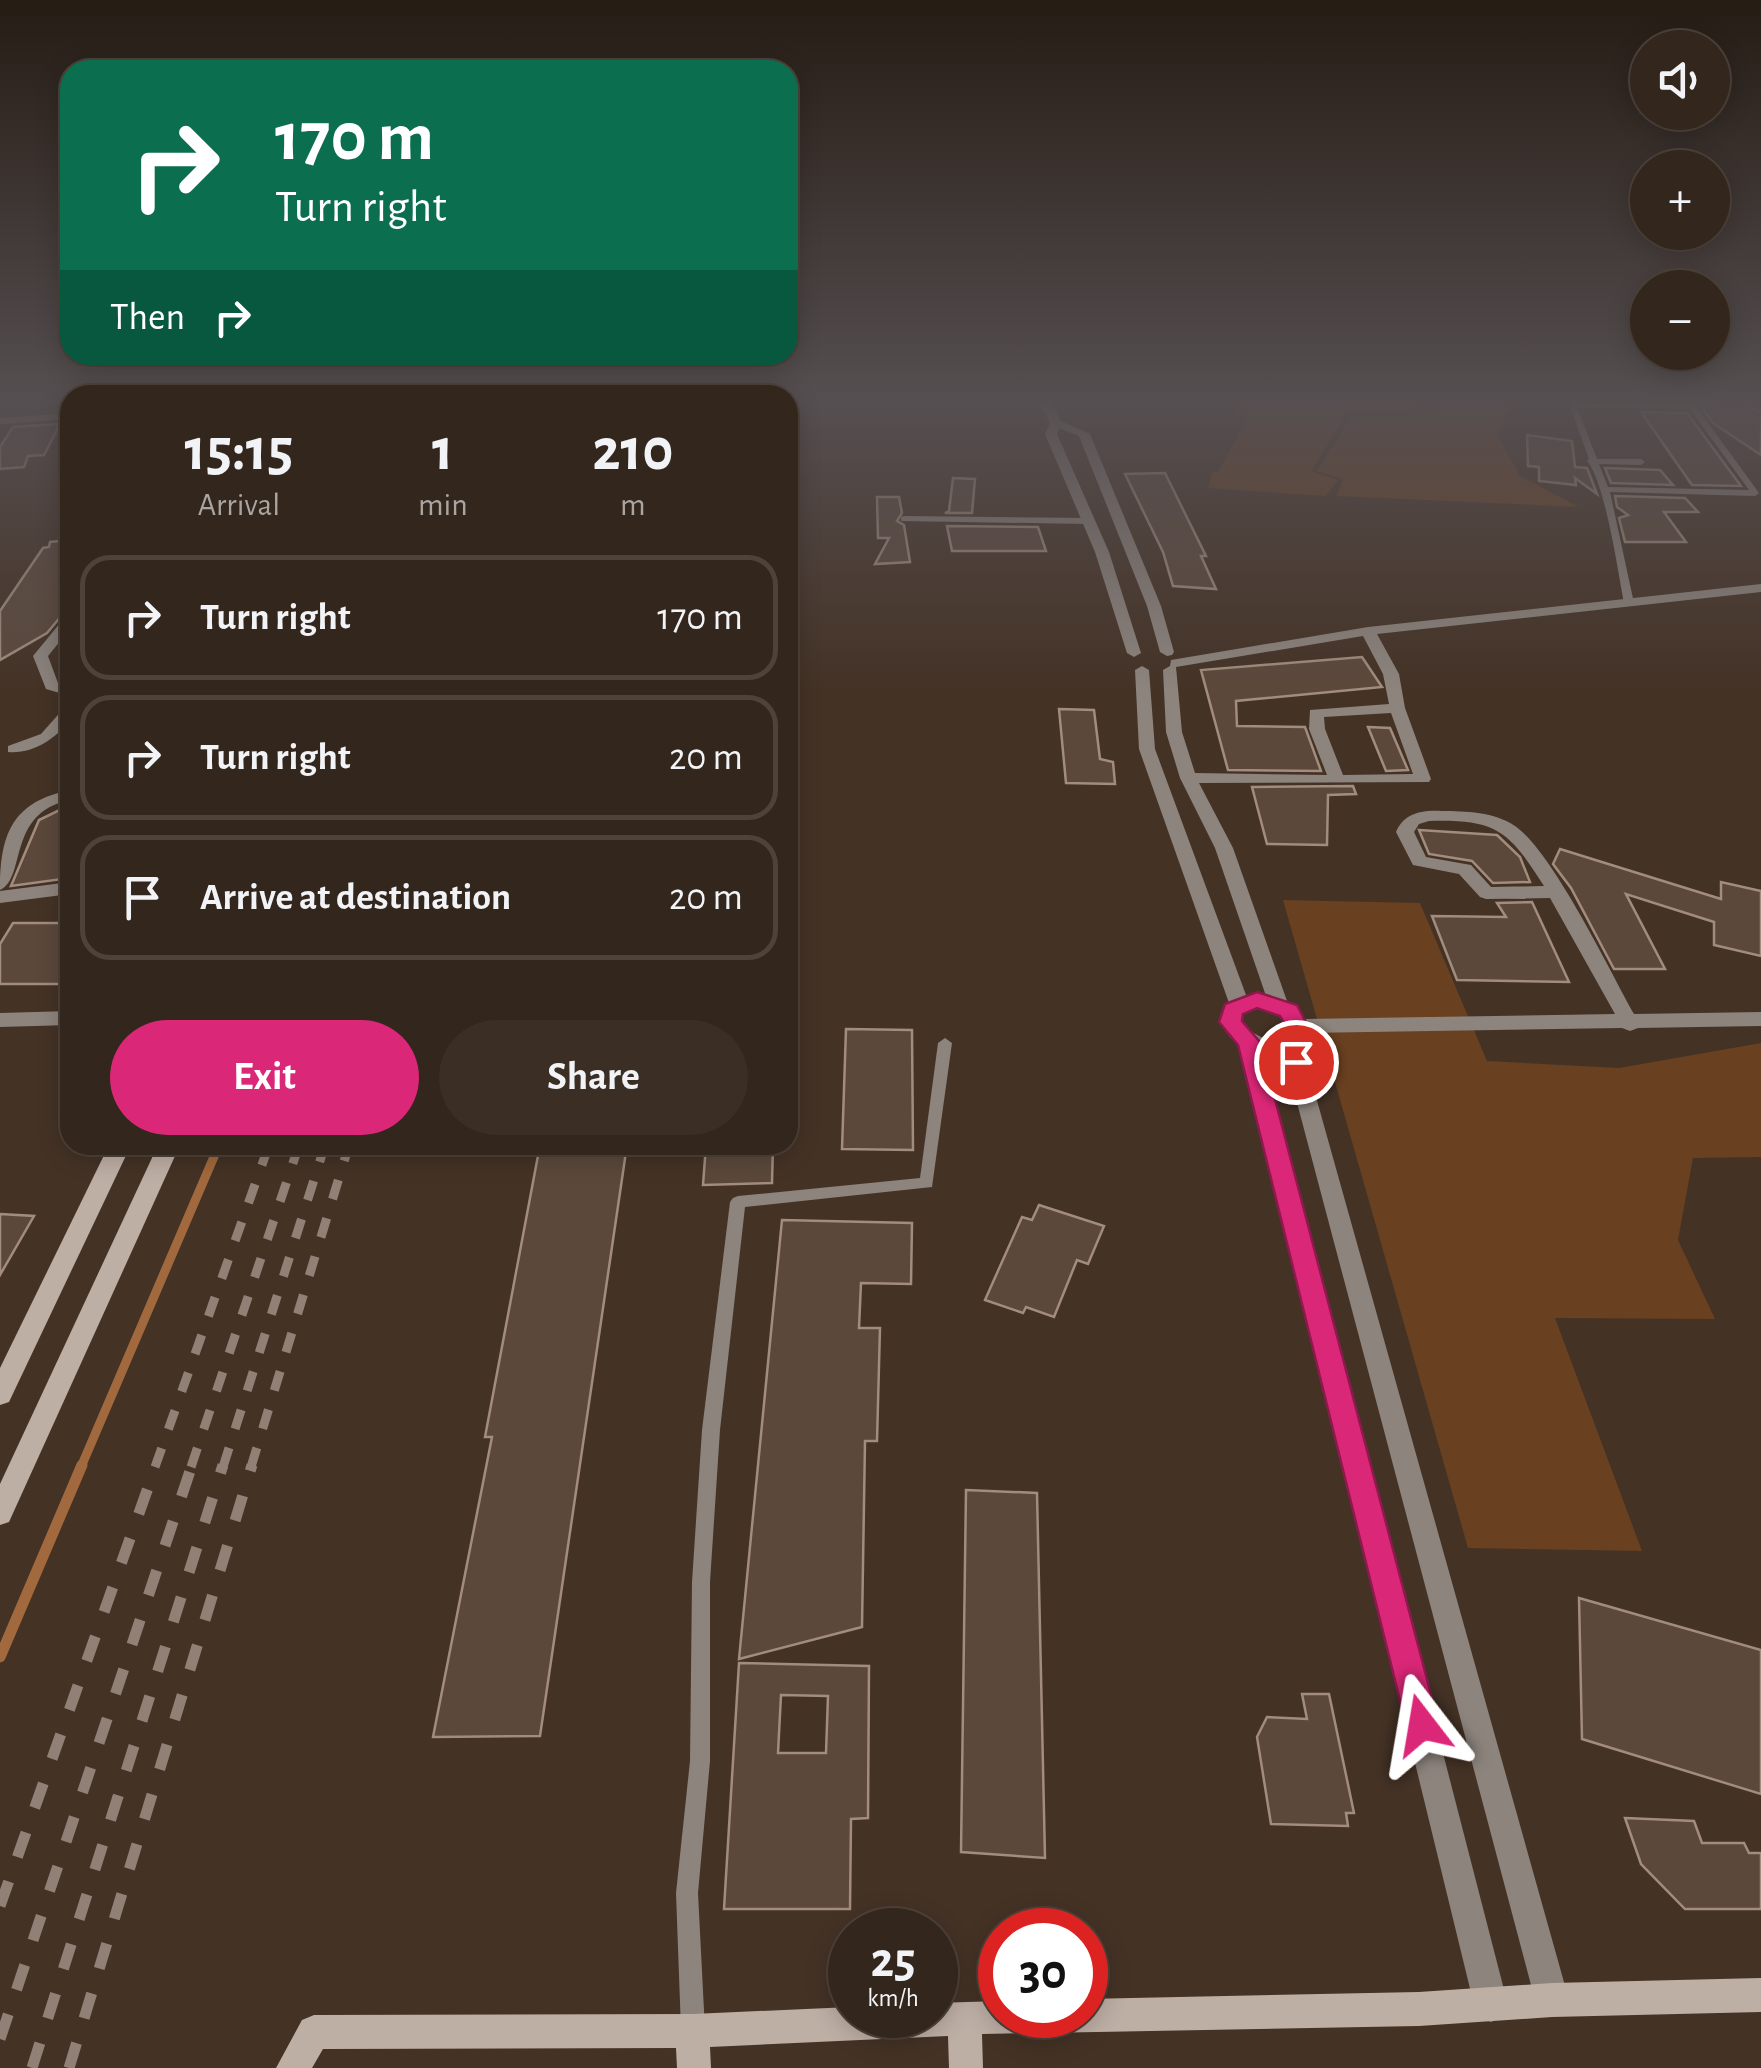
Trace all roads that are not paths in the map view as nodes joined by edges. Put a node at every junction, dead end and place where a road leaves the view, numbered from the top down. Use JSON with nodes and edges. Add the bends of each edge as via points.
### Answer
{"nodes":[{"id":1,"x":1078,"y":498,"type":"edge"},
{"id":2,"x":1110,"y":498,"type":"edge"},
{"id":3,"x":1607,"y":498,"type":"edge"},
{"id":4,"x":904,"y":519,"type":"dead end"},
{"id":5,"x":1088,"y":520,"type":"junction"},
{"id":6,"x":1102,"y":552,"type":"junction"},
{"id":7,"x":1133,"y":552,"type":"junction"},
{"id":8,"x":1761,"y":588,"type":"edge"},
{"id":9,"x":1629,"y":603,"type":"junction"},
{"id":10,"x":60,"y":632,"type":"edge"},
{"id":11,"x":1368,"y":632,"type":"junction"},
{"id":12,"x":1171,"y":661,"type":"junction"},
{"id":13,"x":1138,"y":662,"type":"junction"},
{"id":14,"x":60,"y":688,"type":"edge"},
{"id":15,"x":1397,"y":708,"type":"junction"},
{"id":16,"x":60,"y":723,"type":"edge"},
{"id":17,"x":14,"y":749,"type":"dead end"},
{"id":18,"x":1188,"y":778,"type":"junction"},
{"id":19,"x":1338,"y":780,"type":"junction"},
{"id":20,"x":60,"y":797,"type":"edge"},
{"id":21,"x":1186,"y":848,"type":"junction"},
{"id":22,"x":1224,"y":848,"type":"junction"},
{"id":23,"x":0,"y":884,"type":"edge"},
{"id":24,"x":60,"y":889,"type":"edge"},
{"id":25,"x":1554,"y":892,"type":"junction"},
{"id":26,"x":0,"y":897,"type":"edge"},
{"id":27,"x":1239,"y":1004,"type":"junction"},
{"id":28,"x":1279,"y":1004,"type":"junction"},
{"id":29,"x":60,"y":1018,"type":"edge"},
{"id":30,"x":1761,"y":1019,"type":"edge"},
{"id":31,"x":0,"y":1020,"type":"edge"},
{"id":32,"x":1630,"y":1024,"type":"junction"},
{"id":33,"x":1294,"y":1033,"type":"junction"},
{"id":34,"x":1249,"y":1042,"type":"junction"},
{"id":35,"x":944,"y":1043,"type":"dead end"},
{"id":36,"x":115,"y":1155,"type":"edge"},
{"id":37,"x":164,"y":1155,"type":"edge"},
{"id":38,"x":0,"y":1394,"type":"edge"},
{"id":39,"x":0,"y":1512,"type":"edge"},
{"id":40,"x":1761,"y":1995,"type":"edge"},
{"id":41,"x":1552,"y":2000,"type":"junction"},
{"id":42,"x":1491,"y":2004,"type":"junction"},
{"id":43,"x":965,"y":2018,"type":"junction"},
{"id":44,"x":692,"y":2031,"type":"junction"},
{"id":45,"x":294,"y":2068,"type":"edge"},
{"id":46,"x":694,"y":2068,"type":"edge"},
{"id":47,"x":966,"y":2068,"type":"edge"}],
"edges":[{"from":1,"to":5,"type":"street"},
{"from":2,"to":7,"type":"street"},
{"from":3,"to":9,"type":"lane"},
{"from":4,"to":5,"type":"lane"},
{"from":5,"to":6,"type":"street"},
{"from":6,"to":7,"type":"street"},
{"from":6,"to":13,"type":"street"},
{"from":7,"to":12,"type":"street"},
{"from":8,"to":9,"type":"street"},
{"from":9,"to":11,"type":"street"},
{"from":10,"to":14,"type":"street","via":[[40,656],[51,686]]},
{"from":11,"to":12,"type":"street"},
{"from":11,"to":15,"type":"street","via":[[1391,674]]},
{"from":12,"to":13,"type":"street"},
{"from":12,"to":13,"type":"street","via":[[1145,649]]},
{"from":12,"to":18,"type":"street","via":[[1174,732]]},
{"from":13,"to":21,"type":"street","via":[[1147,748]]},
{"from":15,"to":19,"type":"street","via":[[1316,714]]},
{"from":15,"to":19,"type":"street","via":[[1423,779]]},
{"from":16,"to":17,"type":"street","via":[[48,737]]},
{"from":18,"to":19,"type":"street"},
{"from":18,"to":22,"type":"street"},
{"from":20,"to":23,"type":"street","via":[[25,816],[15,830]]},
{"from":21,"to":22,"type":"street"},
{"from":21,"to":27,"type":"street"},
{"from":22,"to":28,"type":"street"},
{"from":24,"to":26,"type":"street"},
{"from":25,"to":25,"type":"street","via":[[1522,840],[1493,822],[1428,816],[1408,824],[1420,861],[1465,869],[1486,893]]},
{"from":25,"to":32,"type":"street"},
{"from":27,"to":28,"type":"street"},
{"from":27,"to":34,"type":"street","via":[[1230,1022]]},
{"from":28,"to":33,"type":"street"},
{"from":29,"to":31,"type":"street"},
{"from":30,"to":32,"type":"street"},
{"from":32,"to":33,"type":"street"},
{"from":33,"to":34,"type":"street","via":[[1270,1046]]},
{"from":33,"to":41,"type":"street"},
{"from":34,"to":42,"type":"street"},
{"from":35,"to":44,"type":"lane","via":[[927,1183],[738,1202],[701,1582],[700,1760],[687,1893]]},
{"from":36,"to":38,"type":"street"},
{"from":37,"to":39,"type":"street"},
{"from":40,"to":41,"type":"street"},
{"from":41,"to":42,"type":"street"},
{"from":42,"to":43,"type":"street"},
{"from":43,"to":44,"type":"street"},
{"from":43,"to":47,"type":"street"},
{"from":44,"to":45,"type":"street","via":[[314,2032]]},
{"from":44,"to":46,"type":"street"}]}
